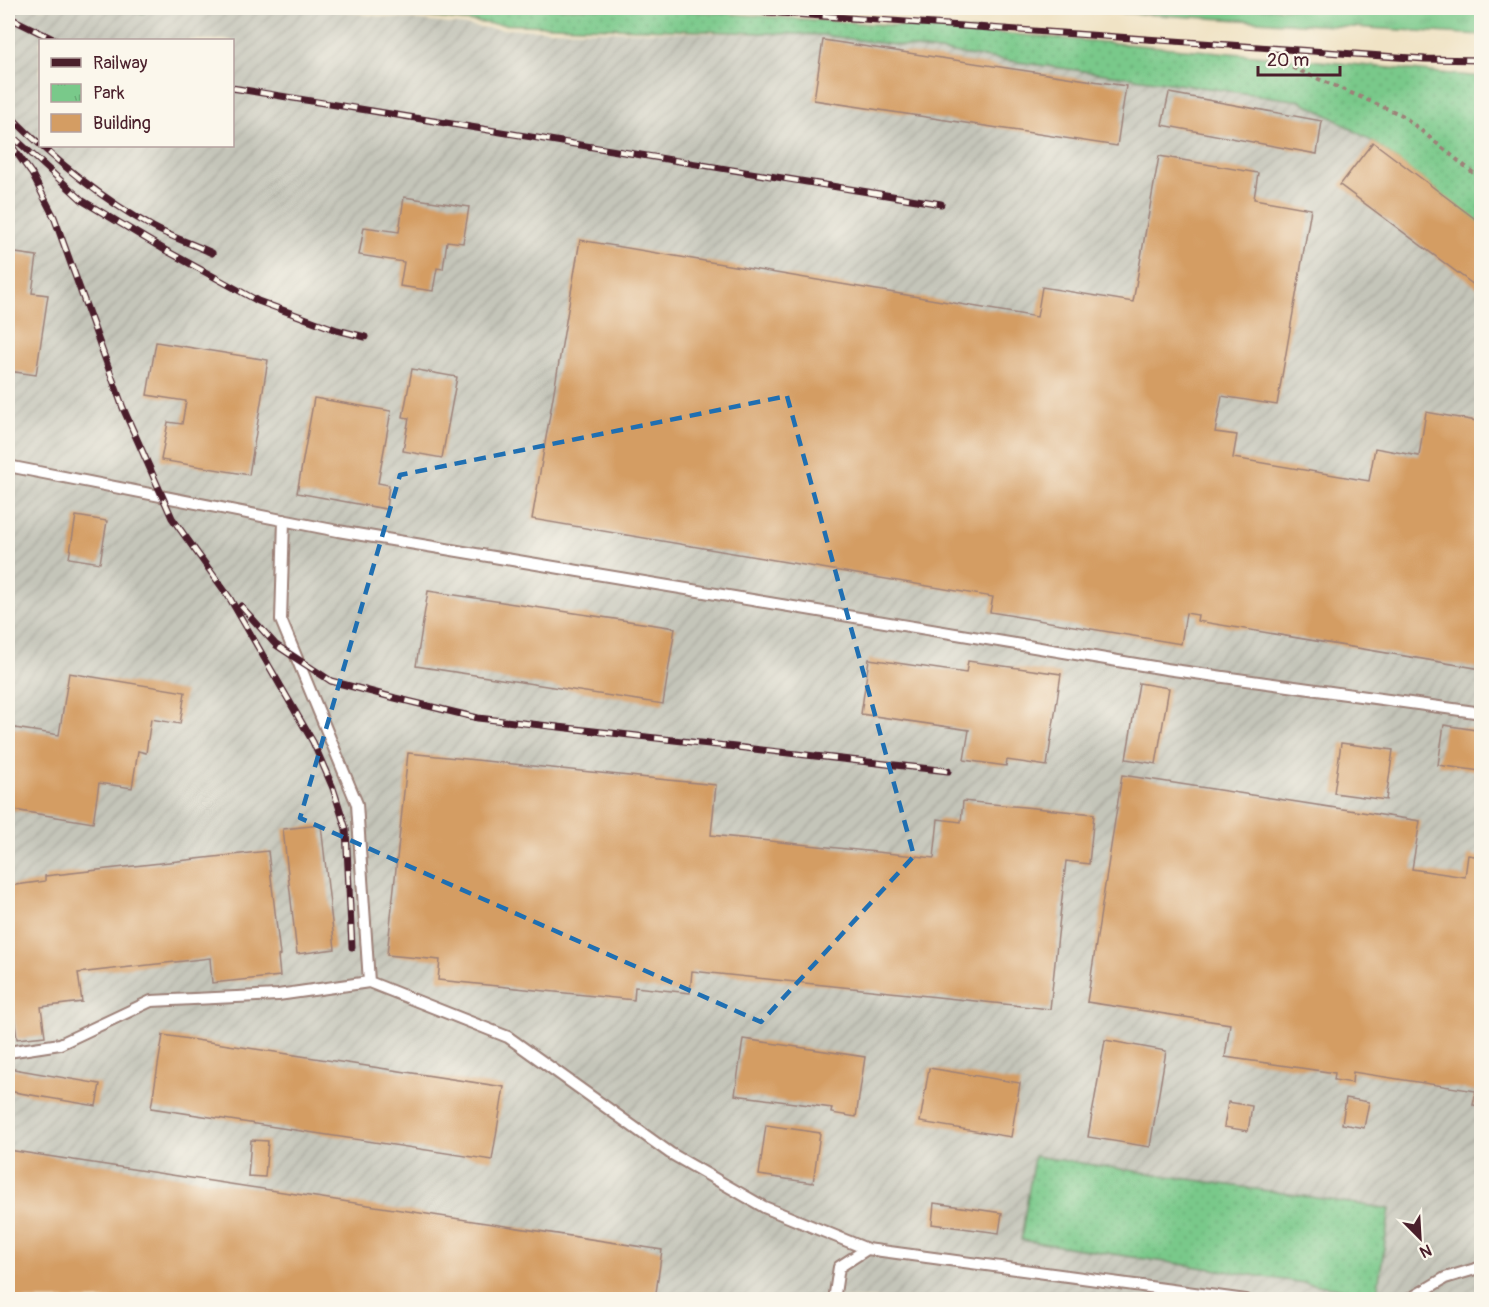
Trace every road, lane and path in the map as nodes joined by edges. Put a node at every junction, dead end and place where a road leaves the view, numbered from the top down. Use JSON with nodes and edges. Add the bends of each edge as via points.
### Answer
{"nodes":[{"id":1,"x":1284,"y":64,"type":"dead end"},
{"id":2,"x":1482,"y":180,"type":"edge"},
{"id":3,"x":8,"y":466,"type":"edge"},
{"id":4,"x":284,"y":520,"type":"junction"},
{"id":5,"x":1482,"y":713,"type":"edge"},
{"id":6,"x":369,"y":982,"type":"junction"},
{"id":7,"x":8,"y":1052,"type":"edge"},
{"id":8,"x":867,"y":1249,"type":"junction"},
{"id":9,"x":1482,"y":1267,"type":"edge"},
{"id":10,"x":834,"y":1299,"type":"edge"},
{"id":11,"x":1246,"y":1299,"type":"edge"},
{"id":12,"x":1408,"y":1299,"type":"edge"}],
"edges":[{"from":1,"to":2,"type":"path","via":[[1402,115]]},
{"from":3,"to":4,"type":"lane"},
{"from":4,"to":5,"type":"lane","via":[[1166,669]]},
{"from":4,"to":6,"type":"lane","via":[[281,620],[357,804]]},
{"from":6,"to":7,"type":"lane","via":[[279,995],[151,1001],[60,1044]]},
{"from":6,"to":8,"type":"lane","via":[[508,1037],[670,1153],[764,1207]]},
{"from":8,"to":10,"type":"lane","via":[[839,1267]]},
{"from":8,"to":11,"type":"lane"},
{"from":9,"to":12,"type":"lane","via":[[1445,1278]]}]}
